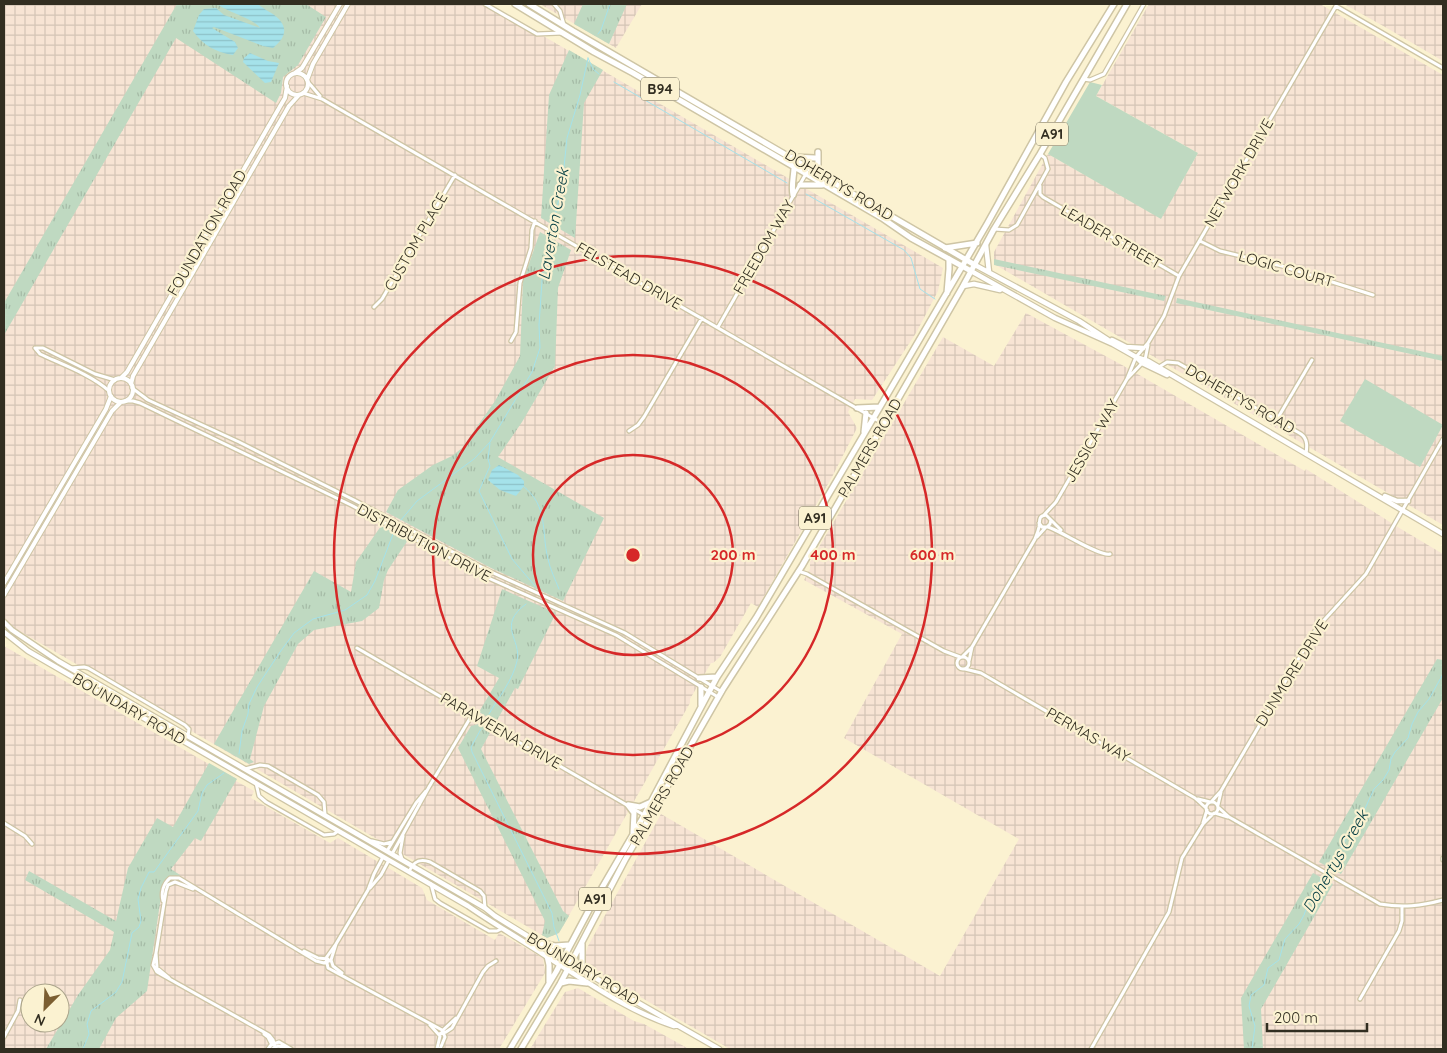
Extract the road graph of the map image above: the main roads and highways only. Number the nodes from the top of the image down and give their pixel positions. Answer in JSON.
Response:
{"nodes":[{"id":1,"x":515,"y":4,"type":"edge"},
{"id":2,"x":529,"y":4,"type":"edge"},
{"id":3,"x":1114,"y":4,"type":"edge"},
{"id":4,"x":1127,"y":4,"type":"edge"},
{"id":5,"x":818,"y":152,"type":"dead end"},
{"id":6,"x":792,"y":157,"type":"junction"},
{"id":7,"x":815,"y":158,"type":"dead end"},
{"id":8,"x":794,"y":167,"type":"junction"},
{"id":9,"x":818,"y":172,"type":"junction"},
{"id":10,"x":800,"y":185,"type":"road end"},
{"id":11,"x":825,"y":185,"type":"junction"},
{"id":12,"x":793,"y":195,"type":"road end"},
{"id":13,"x":976,"y":243,"type":"junction"},
{"id":14,"x":986,"y":243,"type":"junction"},
{"id":15,"x":944,"y":248,"type":"junction"},
{"id":16,"x":949,"y":260,"type":"junction"},
{"id":17,"x":966,"y":260,"type":"junction"},
{"id":18,"x":975,"y":264,"type":"junction"},
{"id":19,"x":962,"y":267,"type":"junction"},
{"id":20,"x":971,"y":272,"type":"junction"},
{"id":21,"x":989,"y":272,"type":"junction"},
{"id":22,"x":963,"y":286,"type":"junction"},
{"id":23,"x":1006,"y":291,"type":"junction"},
{"id":24,"x":947,"y":294,"type":"junction"},
{"id":25,"x":1104,"y":336,"type":"junction"},
{"id":26,"x":1113,"y":344,"type":"junction"},
{"id":27,"x":1143,"y":348,"type":"road end"},
{"id":28,"x":1144,"y":361,"type":"junction"},
{"id":29,"x":1180,"y":381,"type":"junction"},
{"id":30,"x":880,"y":407,"type":"junction"},
{"id":31,"x":857,"y":408,"type":"road end"},
{"id":32,"x":866,"y":413,"type":"road end"},
{"id":33,"x":864,"y":435,"type":"junction"},
{"id":34,"x":1343,"y":476,"type":"junction"},
{"id":35,"x":1408,"y":501,"type":"road end"},
{"id":36,"x":1443,"y":534,"type":"edge"},
{"id":37,"x":4,"y":622,"type":"edge"},
{"id":38,"x":4,"y":632,"type":"edge"},
{"id":39,"x":718,"y":677,"type":"junction"},
{"id":40,"x":699,"y":678,"type":"road end"},
{"id":41,"x":701,"y":687,"type":"road end"},
{"id":42,"x":702,"y":705,"type":"junction"},
{"id":43,"x":188,"y":736,"type":"junction"},
{"id":44,"x":185,"y":742,"type":"junction"},
{"id":45,"x":651,"y":802,"type":"junction"},
{"id":46,"x":335,"y":821,"type":"junction"},
{"id":47,"x":338,"y":831,"type":"junction"},
{"id":48,"x":633,"y":834,"type":"junction"},
{"id":49,"x":387,"y":851,"type":"junction"},
{"id":50,"x":392,"y":854,"type":"junction"},
{"id":51,"x":383,"y":857,"type":"junction"},
{"id":52,"x":389,"y":860,"type":"junction"},
{"id":53,"x":495,"y":916,"type":"junction"},
{"id":54,"x":501,"y":929,"type":"junction"},
{"id":55,"x":582,"y":941,"type":"junction"},
{"id":56,"x":538,"y":942,"type":"junction"},
{"id":57,"x":569,"y":945,"type":"junction"},
{"id":58,"x":546,"y":956,"type":"junction"},
{"id":59,"x":563,"y":958,"type":"junction"},
{"id":60,"x":571,"y":962,"type":"junction"},
{"id":61,"x":559,"y":965,"type":"junction"},
{"id":62,"x":582,"y":969,"type":"junction"},
{"id":63,"x":567,"y":970,"type":"junction"},
{"id":64,"x":549,"y":983,"type":"junction"},
{"id":65,"x":587,"y":983,"type":"junction"},
{"id":66,"x":560,"y":984,"type":"junction"},
{"id":67,"x":647,"y":1007,"type":"junction"},
{"id":68,"x":651,"y":1016,"type":"junction"},
{"id":69,"x":683,"y":1028,"type":"junction"},
{"id":70,"x":713,"y":1048,"type":"edge"},
{"id":71,"x":510,"y":1049,"type":"edge"},
{"id":72,"x":521,"y":1049,"type":"edge"},
{"id":73,"x":719,"y":1049,"type":"edge"}],
"edges":[{"from":1,"to":8,"type":"main road","name":"DOHERTYS ROAD","number":"B94"},
{"from":2,"to":6,"type":"main road","name":"DOHERTYS ROAD","number":"B94"},
{"from":3,"to":13,"type":"main road","name":"PALMERS ROAD","number":"A91"},
{"from":4,"to":14,"type":"main road","name":"PALMERS ROAD","number":"A91"},
{"from":5,"to":9,"type":"main road"},
{"from":6,"to":7,"type":"main road"},
{"from":6,"to":9,"type":"main road","name":"DOHERTYS ROAD","number":"B94"},
{"from":8,"to":11,"type":"main road","name":"DOHERTYS ROAD","number":"B94"},
{"from":8,"to":12,"type":"main road"},
{"from":9,"to":15,"type":"main road","name":"DOHERTYS ROAD","number":"B94"},
{"from":10,"to":11,"type":"main road"},
{"from":11,"to":16,"type":"main road","name":"DOHERTYS ROAD","number":"B94"},
{"from":13,"to":15,"type":"main road"},
{"from":13,"to":17,"type":"main road","name":"PALMERS ROAD","number":"A91"},
{"from":14,"to":18,"type":"main road","name":"PALMERS ROAD","number":"A91"},
{"from":14,"to":21,"type":"main road"},
{"from":15,"to":17,"type":"main road","name":"DOHERTYS ROAD","number":"B94"},
{"from":16,"to":19,"type":"main road","name":"DOHERTYS ROAD","number":"B94"},
{"from":16,"to":24,"type":"main road"},
{"from":17,"to":18,"type":"main road","name":"DOHERTYS ROAD","number":"B94"},
{"from":17,"to":19,"type":"main road","name":"PALMERS ROAD","number":"A91"},
{"from":18,"to":20,"type":"main road","name":"PALMERS ROAD","number":"A91"},
{"from":18,"to":21,"type":"main road","name":"DOHERTYS ROAD","number":"B94"},
{"from":19,"to":20,"type":"main road","name":"DOHERTYS ROAD","number":"B94"},
{"from":19,"to":24,"type":"main road","name":"PALMERS ROAD","number":"A91"},
{"from":20,"to":22,"type":"main road","name":"PALMERS ROAD","number":"A91"},
{"from":20,"to":23,"type":"main road","name":"DOHERTYS ROAD","number":"B94"},
{"from":21,"to":25,"type":"main road","name":"DOHERTYS ROAD","number":"B94"},
{"from":22,"to":23,"type":"main road"},
{"from":22,"to":55,"type":"main road","name":"PALMERS ROAD","number":"A91"},
{"from":23,"to":26,"type":"main road","name":"DOHERTYS ROAD","number":"B94"},
{"from":24,"to":30,"type":"main road","name":"PALMERS ROAD","number":"A91"},
{"from":25,"to":26,"type":"main road","name":"DOHERTYS ROAD","number":"B94"},
{"from":25,"to":27,"type":"main road"},
{"from":26,"to":28,"type":"main road","name":"DOHERTYS ROAD","number":"B94"},
{"from":28,"to":29,"type":"main road","name":"DOHERTYS ROAD","number":"B94"},
{"from":28,"to":29,"type":"main road","name":"DOHERTYS ROAD","number":"B94"},
{"from":29,"to":34,"type":"main road","name":"DOHERTYS ROAD","number":"B94"},
{"from":30,"to":31,"type":"main road"},
{"from":30,"to":33,"type":"main road","name":"PALMERS ROAD","number":"A91"},
{"from":32,"to":33,"type":"main road"},
{"from":33,"to":39,"type":"main road","name":"PALMERS ROAD","number":"A91"},
{"from":34,"to":35,"type":"main road"},
{"from":34,"to":36,"type":"main road","name":"DOHERTYS ROAD","number":"B94"},
{"from":37,"to":43,"type":"main road","name":"BOUNDARY ROAD"},
{"from":38,"to":44,"type":"main road","name":"BOUNDARY ROAD"},
{"from":39,"to":40,"type":"main road"},
{"from":39,"to":42,"type":"main road","name":"PALMERS ROAD","number":"A91"},
{"from":41,"to":42,"type":"main road"},
{"from":42,"to":45,"type":"main road","name":"PALMERS ROAD","number":"A91"},
{"from":43,"to":44,"type":"main road"},
{"from":43,"to":46,"type":"main road","name":"BOUNDARY ROAD"},
{"from":44,"to":47,"type":"main road","name":"BOUNDARY ROAD"},
{"from":45,"to":48,"type":"main road","name":"PALMERS ROAD","number":"A91"},
{"from":45,"to":48,"type":"main road"},
{"from":46,"to":47,"type":"main road"},
{"from":46,"to":49,"type":"main road","name":"BOUNDARY ROAD"},
{"from":47,"to":51,"type":"main road","name":"BOUNDARY ROAD"},
{"from":48,"to":57,"type":"main road","name":"PALMERS ROAD","number":"A91"},
{"from":49,"to":50,"type":"main road","name":"BOUNDARY ROAD"},
{"from":49,"to":51,"type":"main road"},
{"from":50,"to":52,"type":"main road"},
{"from":50,"to":53,"type":"main road","name":"BOUNDARY ROAD"},
{"from":51,"to":52,"type":"main road","name":"BOUNDARY ROAD"},
{"from":52,"to":54,"type":"main road","name":"BOUNDARY ROAD"},
{"from":53,"to":54,"type":"main road"},
{"from":53,"to":56,"type":"main road","name":"BOUNDARY ROAD"},
{"from":54,"to":58,"type":"main road","name":"BOUNDARY ROAD"},
{"from":55,"to":60,"type":"main road","name":"PALMERS ROAD","number":"A91"},
{"from":55,"to":62,"type":"main road"},
{"from":56,"to":57,"type":"main road"},
{"from":56,"to":59,"type":"main road","name":"BOUNDARY ROAD"},
{"from":57,"to":59,"type":"main road","name":"PALMERS ROAD","number":"A91"},
{"from":58,"to":61,"type":"main road","name":"BOUNDARY ROAD"},
{"from":58,"to":64,"type":"main road"},
{"from":59,"to":60,"type":"main road","name":"BOUNDARY ROAD"},
{"from":59,"to":61,"type":"main road","name":"PALMERS ROAD","number":"A91"},
{"from":60,"to":62,"type":"main road","name":"BOUNDARY ROAD"},
{"from":60,"to":63,"type":"main road","name":"PALMERS ROAD","number":"A91"},
{"from":61,"to":63,"type":"main road","name":"BOUNDARY ROAD"},
{"from":61,"to":64,"type":"main road","number":"A91"},
{"from":62,"to":67,"type":"main road","name":"BOUNDARY ROAD"},
{"from":63,"to":65,"type":"main road","name":"BOUNDARY ROAD"},
{"from":63,"to":66,"type":"main road","number":"A91"},
{"from":64,"to":71,"type":"main road","number":"A91"},
{"from":65,"to":66,"type":"main road"},
{"from":65,"to":68,"type":"main road","name":"BOUNDARY ROAD"},
{"from":66,"to":72,"type":"main road","number":"A91"},
{"from":67,"to":68,"type":"main road"},
{"from":67,"to":69,"type":"main road","name":"BOUNDARY ROAD"},
{"from":68,"to":69,"type":"main road","name":"BOUNDARY ROAD"},
{"from":69,"to":70,"type":"main road","name":"BOUNDARY ROAD"},
{"from":70,"to":73,"type":"main road","name":"BOUNDARY ROAD"}]}
